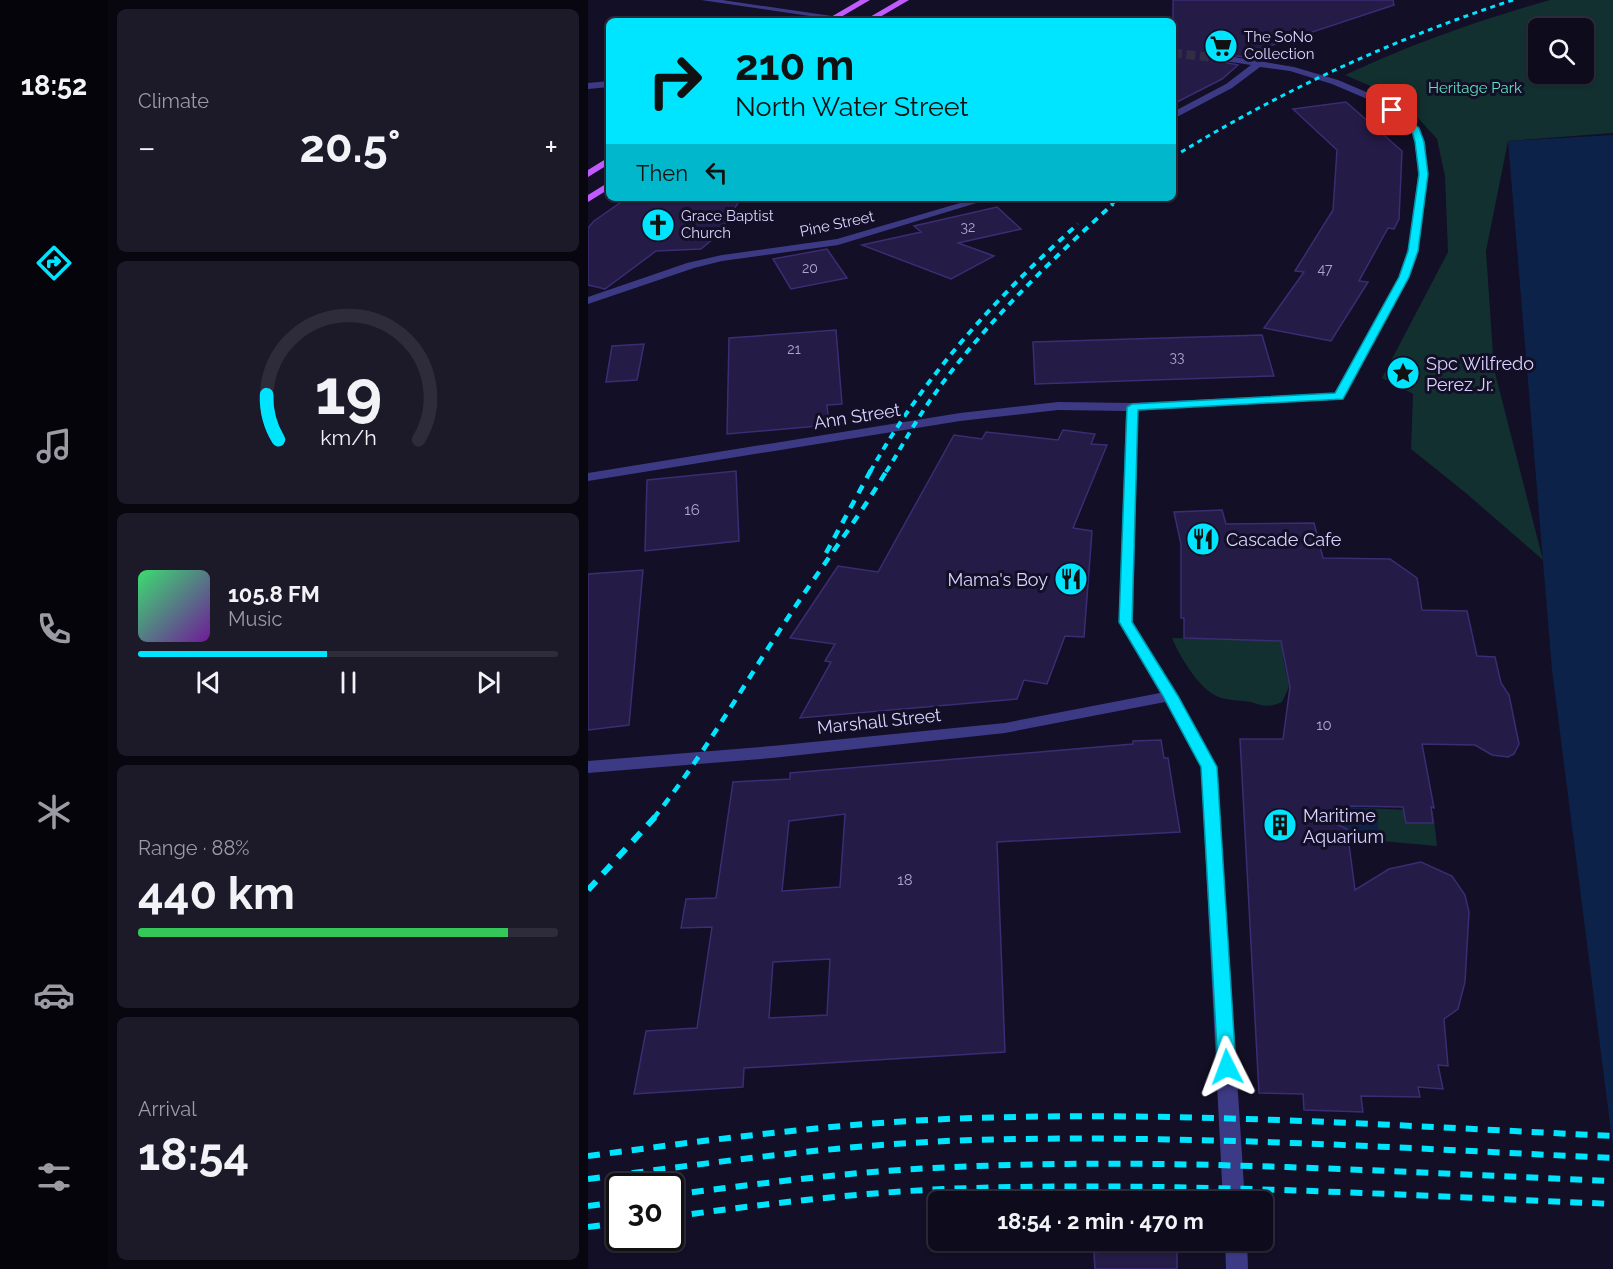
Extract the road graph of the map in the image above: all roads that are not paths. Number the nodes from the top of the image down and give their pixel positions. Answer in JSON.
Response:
{"nodes":[{"id":1,"x":705,"y":0,"type":"edge"},
{"id":2,"x":866,"y":0,"type":"edge"},
{"id":3,"x":905,"y":0,"type":"edge"},
{"id":4,"x":818,"y":18,"type":"edge"},
{"id":5,"x":834,"y":18,"type":"edge"},
{"id":6,"x":872,"y":18,"type":"edge"},
{"id":7,"x":1228,"y":59,"type":"tunnel mouth"},
{"id":8,"x":1260,"y":63,"type":"junction"},
{"id":9,"x":606,"y":84,"type":"edge"},
{"id":10,"x":588,"y":86,"type":"edge"},
{"id":11,"x":1176,"y":114,"type":"edge"},
{"id":12,"x":606,"y":162,"type":"edge"},
{"id":13,"x":588,"y":174,"type":"edge"},
{"id":14,"x":606,"y":187,"type":"edge"},
{"id":15,"x":588,"y":199,"type":"edge"},
{"id":16,"x":978,"y":201,"type":"edge"},
{"id":17,"x":588,"y":301,"type":"edge"},
{"id":18,"x":1132,"y":407,"type":"junction"},
{"id":19,"x":588,"y":477,"type":"edge"},
{"id":20,"x":1170,"y":696,"type":"junction"},
{"id":21,"x":588,"y":767,"type":"edge"},
{"id":22,"x":1233,"y":1191,"type":"edge"},
{"id":23,"x":1236,"y":1251,"type":"edge"},
{"id":24,"x":1237,"y":1269,"type":"edge"}],
"edges":[{"from":1,"to":4,"type":"street"},
{"from":2,"to":5,"type":"main road"},
{"from":3,"to":6,"type":"main road"},
{"from":7,"to":8,"type":"street"},
{"from":8,"to":11,"type":"street"},
{"from":8,"to":18,"type":"street","name":"Ann Street"},
{"from":9,"to":10,"type":"street"},
{"from":12,"to":13,"type":"main road"},
{"from":14,"to":15,"type":"main road"},
{"from":16,"to":17,"type":"street","name":"Pine Street"},
{"from":18,"to":19,"type":"street","name":"Ann Street"},
{"from":18,"to":20,"type":"street"},
{"from":20,"to":21,"type":"street","name":"Marshall Street"},
{"from":20,"to":22,"type":"street"},
{"from":23,"to":24,"type":"street"}]}
